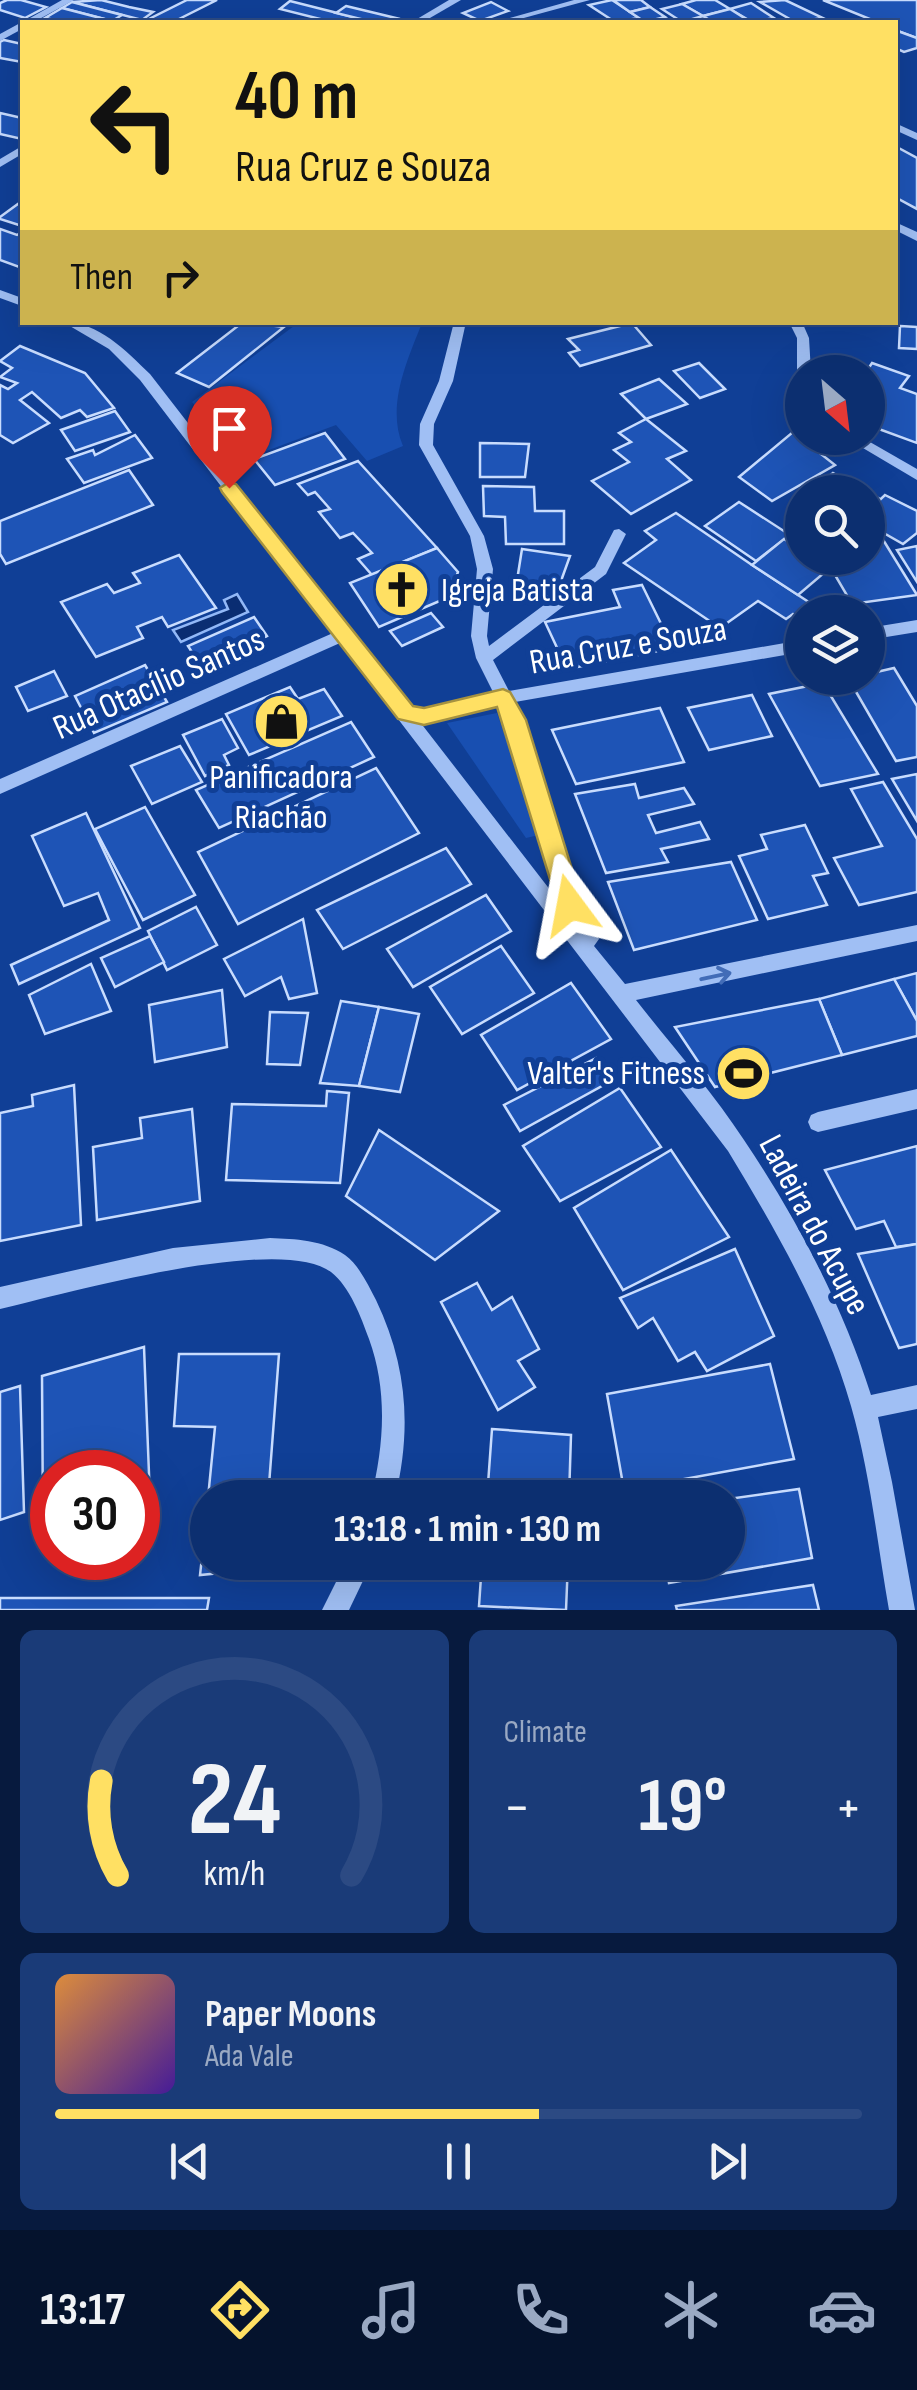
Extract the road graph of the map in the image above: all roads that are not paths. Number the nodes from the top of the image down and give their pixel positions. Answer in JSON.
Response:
{"nodes":[{"id":1,"x":70,"y":0,"type":"edge"},
{"id":2,"x":456,"y":0,"type":"edge"},
{"id":3,"x":586,"y":0,"type":"edge"},
{"id":4,"x":32,"y":20,"type":"edge"},
{"id":5,"x":421,"y":20,"type":"edge"},
{"id":6,"x":508,"y":20,"type":"edge"},
{"id":7,"x":75,"y":325,"type":"edge"},
{"id":8,"x":459,"y":325,"type":"edge"},
{"id":9,"x":796,"y":325,"type":"edge"},
{"id":10,"x":804,"y":355,"type":"edge"},
{"id":11,"x":882,"y":455,"type":"edge"},
{"id":12,"x":917,"y":475,"type":"edge"},
{"id":13,"x":619,"y":534,"type":"dead end"},
{"id":14,"x":917,"y":626,"type":"edge"},
{"id":15,"x":885,"y":631,"type":"edge"},
{"id":16,"x":343,"y":635,"type":"junction"},
{"id":17,"x":785,"y":649,"type":"edge"},
{"id":18,"x":484,"y":658,"type":"junction"},
{"id":19,"x":503,"y":698,"type":"junction"},
{"id":20,"x":406,"y":713,"type":"junction"},
{"id":21,"x":0,"y":788,"type":"edge"},
{"id":22,"x":917,"y":933,"type":"edge"},
{"id":23,"x":620,"y":994,"type":"junction"},
{"id":24,"x":917,"y":1099,"type":"edge"},
{"id":25,"x":818,"y":1122,"type":"dead end"},
{"id":26,"x":0,"y":1298,"type":"edge"},
{"id":27,"x":917,"y":1397,"type":"edge"},
{"id":28,"x":863,"y":1408,"type":"junction"},
{"id":29,"x":388,"y":1480,"type":"edge"},
{"id":30,"x":351,"y":1580,"type":"edge"},
{"id":31,"x":335,"y":1610,"type":"edge"},
{"id":32,"x":902,"y":1610,"type":"edge"}],
"edges":[{"from":1,"to":4,"type":"street"},
{"from":2,"to":5,"type":"street"},
{"from":3,"to":6,"type":"street"},
{"from":7,"to":16,"type":"street","name":"Ladeira do Acupe"},
{"from":8,"to":18,"type":"street"},
{"from":9,"to":10,"type":"street"},
{"from":11,"to":12,"type":"street"},
{"from":13,"to":18,"type":"street"},
{"from":14,"to":15,"type":"street"},
{"from":16,"to":20,"type":"street","name":"Ladeira do Acupe"},
{"from":16,"to":21,"type":"street","name":"Rua Otacílio Santos"},
{"from":17,"to":19,"type":"street","name":"Rua Cruz e Souza"},
{"from":18,"to":19,"type":"street"},
{"from":19,"to":20,"type":"street","name":"Rua Cruz e Souza"},
{"from":19,"to":23,"type":"street"},
{"from":20,"to":23,"type":"street","name":"Ladeira do Acupe"},
{"from":23,"to":22,"type":"street","one_way":true},
{"from":23,"to":28,"type":"street","name":"Ladeira do Acupe"},
{"from":24,"to":25,"type":"street"},
{"from":26,"to":29,"type":"street"},
{"from":27,"to":28,"type":"street"},
{"from":28,"to":32,"type":"street","name":"Ladeira do Acupe"},
{"from":30,"to":31,"type":"street"}]}
